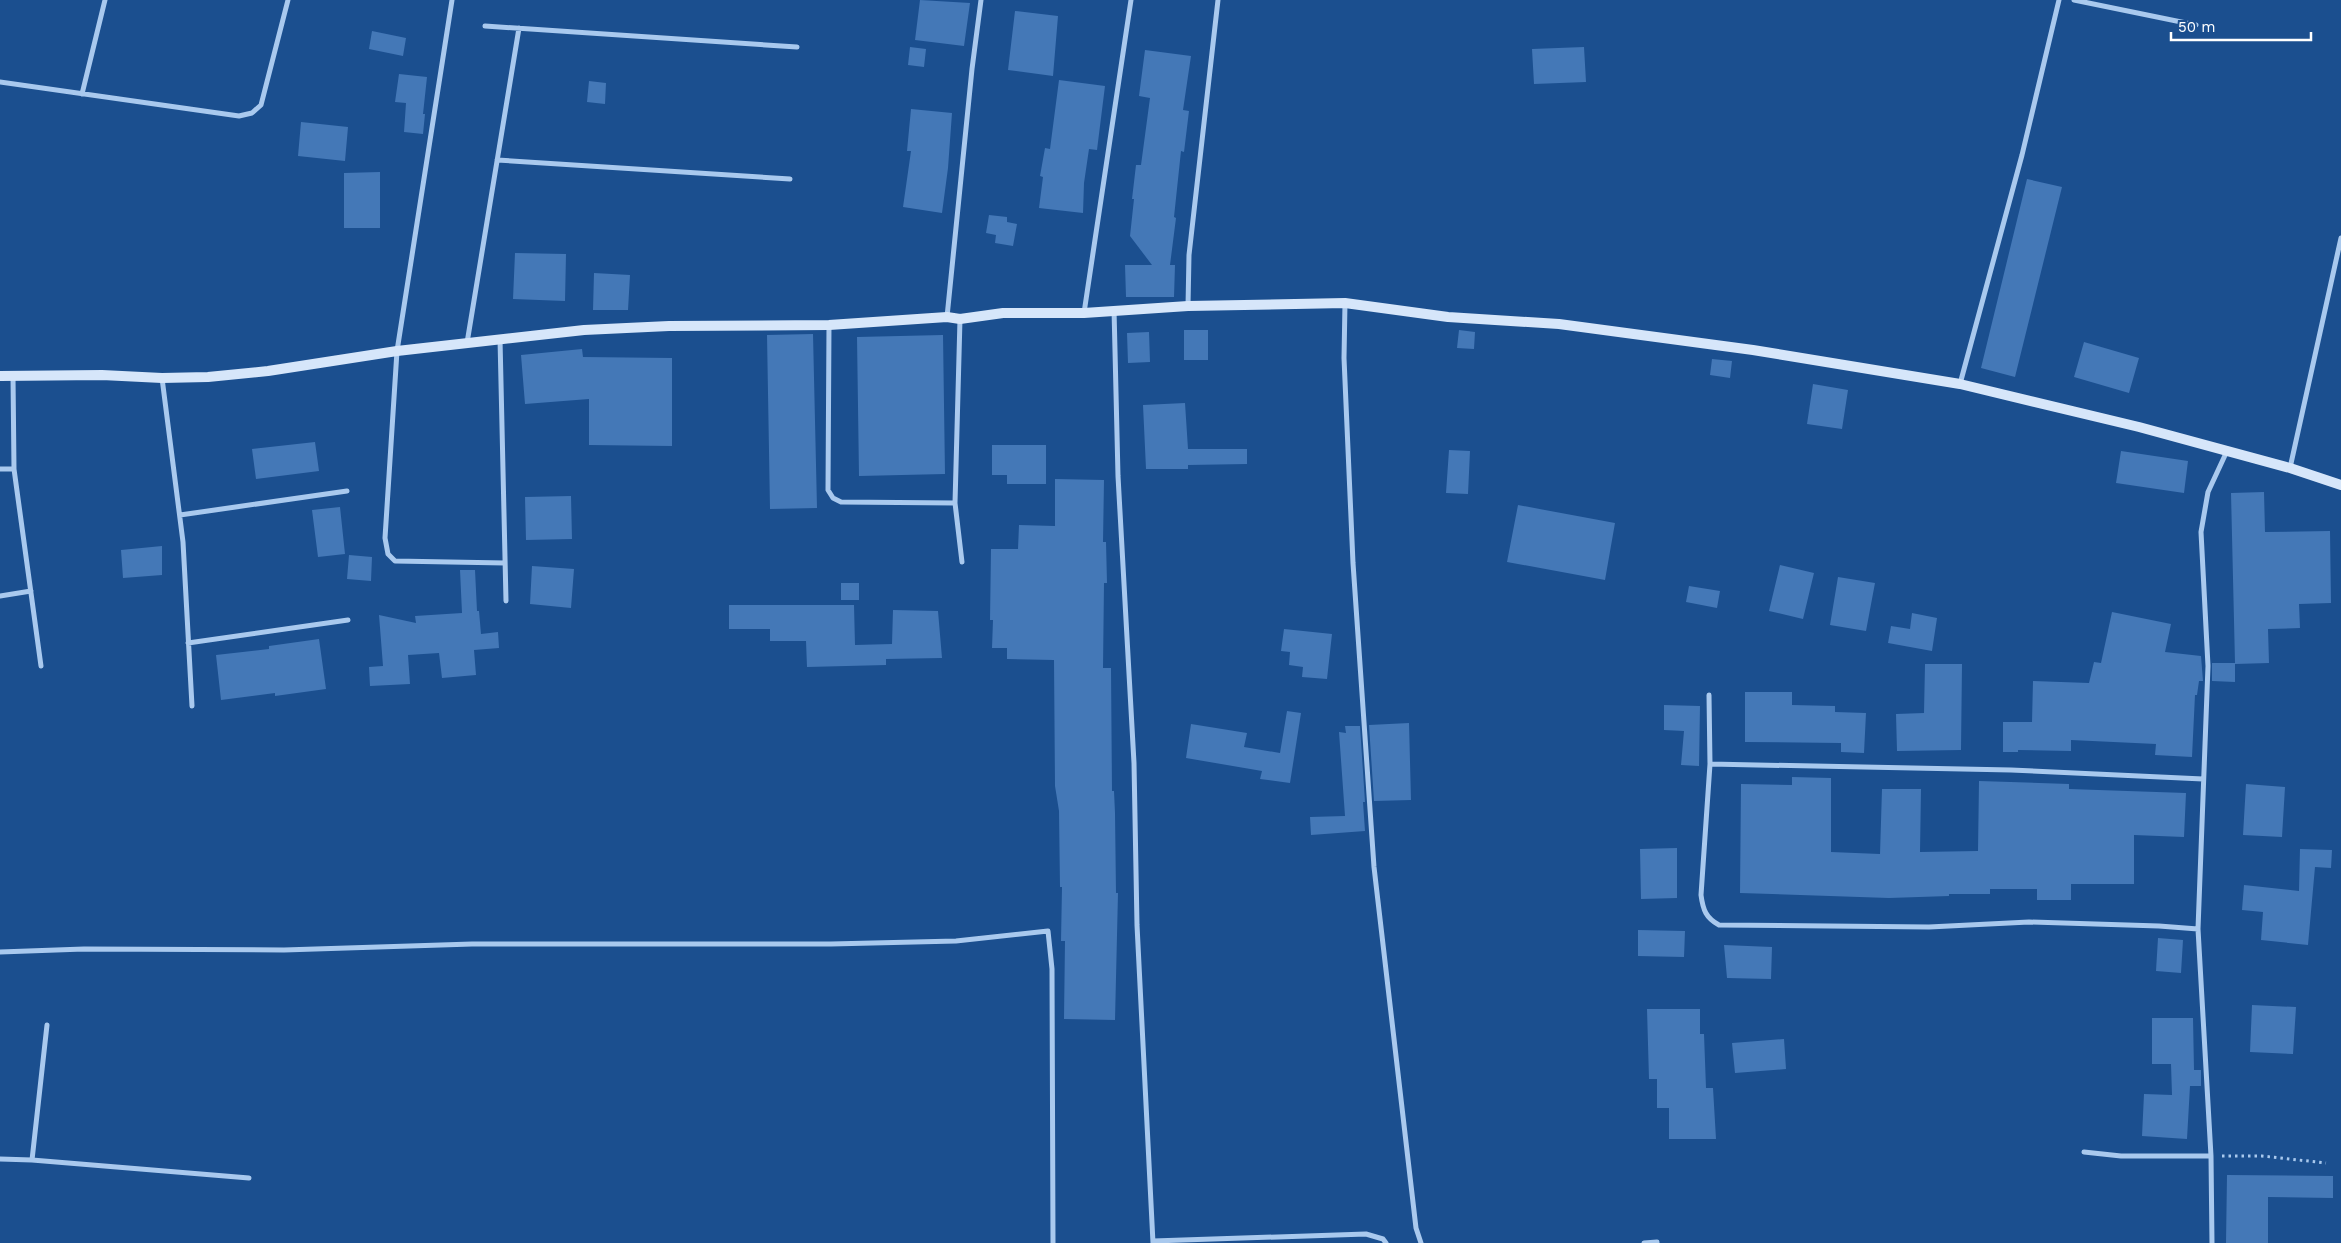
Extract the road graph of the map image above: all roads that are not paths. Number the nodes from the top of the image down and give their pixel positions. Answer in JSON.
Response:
{"nodes":[{"id":1,"x":105,"y":0,"type":"edge"},
{"id":2,"x":288,"y":0,"type":"edge"},
{"id":3,"x":452,"y":0,"type":"edge"},
{"id":4,"x":981,"y":0,"type":"edge"},
{"id":5,"x":1131,"y":0,"type":"edge"},
{"id":6,"x":1218,"y":0,"type":"edge"},
{"id":7,"x":2059,"y":0,"type":"edge"},
{"id":8,"x":2074,"y":0,"type":"edge"},
{"id":9,"x":2196,"y":25,"type":"dead end"},
{"id":10,"x":485,"y":26,"type":"dead end"},
{"id":11,"x":519,"y":28,"type":"junction"},
{"id":12,"x":796,"y":46,"type":"dead end"},
{"id":13,"x":0,"y":82,"type":"edge"},
{"id":14,"x":82,"y":94,"type":"junction"},
{"id":15,"x":497,"y":160,"type":"junction"},
{"id":16,"x":790,"y":179,"type":"dead end"},
{"id":17,"x":2341,"y":238,"type":"edge"},
{"id":18,"x":1345,"y":303,"type":"junction"},
{"id":19,"x":1188,"y":306,"type":"junction"},
{"id":20,"x":1114,"y":309,"type":"junction"},
{"id":21,"x":1084,"y":312,"type":"junction"},
{"id":22,"x":947,"y":317,"type":"junction"},
{"id":23,"x":960,"y":319,"type":"junction"},
{"id":24,"x":829,"y":324,"type":"junction"},
{"id":25,"x":500,"y":339,"type":"junction"},
{"id":26,"x":467,"y":343,"type":"junction"},
{"id":27,"x":396,"y":351,"type":"junction"},
{"id":28,"x":0,"y":376,"type":"edge"},
{"id":29,"x":13,"y":376,"type":"junction"},
{"id":30,"x":162,"y":378,"type":"junction"},
{"id":31,"x":1960,"y":384,"type":"junction"},
{"id":32,"x":2227,"y":452,"type":"junction"},
{"id":33,"x":2290,"y":468,"type":"junction"},
{"id":34,"x":0,"y":469,"type":"edge"},
{"id":35,"x":14,"y":469,"type":"junction"},
{"id":36,"x":2341,"y":484,"type":"edge"},
{"id":37,"x":348,"y":491,"type":"dead end"},
{"id":38,"x":955,"y":503,"type":"junction"},
{"id":39,"x":180,"y":515,"type":"junction"},
{"id":40,"x":962,"y":562,"type":"dead end"},
{"id":41,"x":505,"y":563,"type":"junction"},
{"id":42,"x":31,"y":591,"type":"junction"},
{"id":43,"x":0,"y":596,"type":"edge"},
{"id":44,"x":506,"y":601,"type":"dead end"},
{"id":45,"x":348,"y":620,"type":"dead end"},
{"id":46,"x":188,"y":643,"type":"junction"},
{"id":47,"x":41,"y":666,"type":"dead end"},
{"id":48,"x":1709,"y":695,"type":"dead end"},
{"id":49,"x":192,"y":706,"type":"dead end"},
{"id":50,"x":1710,"y":764,"type":"junction"},
{"id":51,"x":2203,"y":779,"type":"junction"},
{"id":52,"x":2198,"y":930,"type":"junction"},
{"id":53,"x":0,"y":952,"type":"edge"},
{"id":54,"x":47,"y":1025,"type":"dead end"},
{"id":55,"x":2084,"y":1152,"type":"dead end"},
{"id":56,"x":2211,"y":1156,"type":"junction"},
{"id":57,"x":0,"y":1159,"type":"edge"},
{"id":58,"x":32,"y":1160,"type":"junction"},
{"id":59,"x":248,"y":1178,"type":"dead end"},
{"id":60,"x":1153,"y":1242,"type":"edge"},
{"id":61,"x":1658,"y":1242,"type":"edge"},
{"id":62,"x":1053,"y":1243,"type":"edge"},
{"id":63,"x":1386,"y":1243,"type":"edge"},
{"id":64,"x":1421,"y":1243,"type":"edge"},
{"id":65,"x":1644,"y":1243,"type":"edge"},
{"id":66,"x":2212,"y":1243,"type":"edge"}],
"edges":[{"from":1,"to":14,"type":"street"},
{"from":2,"to":14,"type":"street"},
{"from":3,"to":27,"type":"street"},
{"from":4,"to":22,"type":"street"},
{"from":5,"to":21,"type":"street"},
{"from":6,"to":19,"type":"street"},
{"from":7,"to":31,"type":"street"},
{"from":8,"to":9,"type":"street"},
{"from":10,"to":11,"type":"street"},
{"from":11,"to":12,"type":"street"},
{"from":11,"to":15,"type":"street"},
{"from":13,"to":14,"type":"street"},
{"from":15,"to":16,"type":"street"},
{"from":15,"to":26,"type":"street"},
{"from":17,"to":33,"type":"street"},
{"from":18,"to":19,"type":"main road"},
{"from":18,"to":31,"type":"main road"},
{"from":18,"to":64,"type":"street"},
{"from":19,"to":20,"type":"main road"},
{"from":20,"to":21,"type":"main road"},
{"from":20,"to":60,"type":"street"},
{"from":21,"to":23,"type":"main road"},
{"from":22,"to":23,"type":"main road"},
{"from":22,"to":24,"type":"main road"},
{"from":23,"to":38,"type":"street"},
{"from":24,"to":25,"type":"main road"},
{"from":24,"to":38,"type":"street"},
{"from":25,"to":26,"type":"main road"},
{"from":25,"to":41,"type":"street"},
{"from":26,"to":27,"type":"main road"},
{"from":27,"to":30,"type":"main road"},
{"from":27,"to":41,"type":"street"},
{"from":28,"to":29,"type":"main road"},
{"from":29,"to":30,"type":"main road"},
{"from":29,"to":35,"type":"street"},
{"from":30,"to":39,"type":"street"},
{"from":31,"to":32,"type":"main road"},
{"from":32,"to":33,"type":"main road"},
{"from":32,"to":51,"type":"street"},
{"from":33,"to":36,"type":"main road"},
{"from":34,"to":35,"type":"street"},
{"from":35,"to":42,"type":"street"},
{"from":37,"to":39,"type":"street"},
{"from":38,"to":40,"type":"street"},
{"from":39,"to":46,"type":"street"},
{"from":41,"to":44,"type":"street"},
{"from":42,"to":43,"type":"street"},
{"from":42,"to":47,"type":"street"},
{"from":45,"to":46,"type":"street"},
{"from":46,"to":49,"type":"street"},
{"from":48,"to":50,"type":"street"},
{"from":50,"to":51,"type":"street"},
{"from":50,"to":52,"type":"street"},
{"from":51,"to":52,"type":"street"},
{"from":52,"to":56,"type":"street"},
{"from":53,"to":62,"type":"street"},
{"from":54,"to":58,"type":"street"},
{"from":55,"to":56,"type":"street"},
{"from":56,"to":66,"type":"street"},
{"from":57,"to":58,"type":"street"},
{"from":58,"to":59,"type":"street"},
{"from":60,"to":63,"type":"street"},
{"from":61,"to":65,"type":"street"}]}
